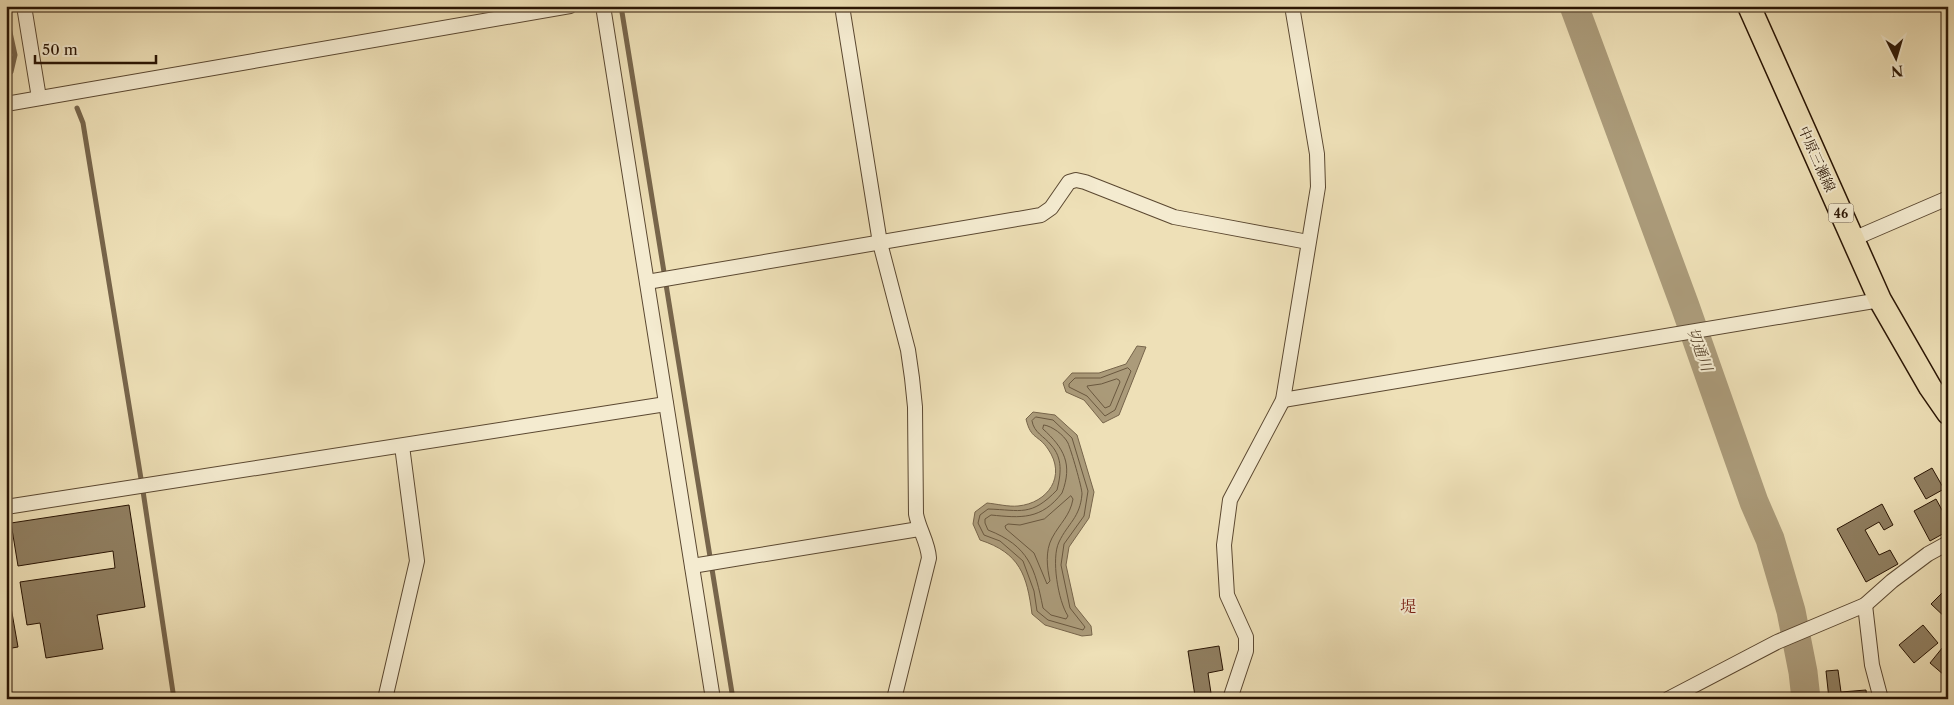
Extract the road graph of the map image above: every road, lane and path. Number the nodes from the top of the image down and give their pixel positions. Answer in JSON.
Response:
{"nodes":[{"id":1,"x":24,"y":6,"type":"edge"},
{"id":2,"x":570,"y":6,"type":"edge"},
{"id":3,"x":603,"y":6,"type":"edge"},
{"id":4,"x":842,"y":6,"type":"edge"},
{"id":5,"x":1292,"y":6,"type":"edge"},
{"id":6,"x":1749,"y":6,"type":"edge"},
{"id":7,"x":39,"y":98,"type":"junction"},
{"id":8,"x":6,"y":104,"type":"edge"},
{"id":9,"x":1948,"y":198,"type":"edge"},
{"id":10,"x":1853,"y":239,"type":"junction"},
{"id":11,"x":1308,"y":242,"type":"junction"},
{"id":12,"x":880,"y":243,"type":"junction"},
{"id":13,"x":647,"y":282,"type":"junction"},
{"id":14,"x":1880,"y":300,"type":"junction"},
{"id":15,"x":1283,"y":400,"type":"junction"},
{"id":16,"x":666,"y":404,"type":"junction"},
{"id":17,"x":1948,"y":413,"type":"edge"},
{"id":18,"x":402,"y":446,"type":"junction"},
{"id":19,"x":6,"y":507,"type":"edge"},
{"id":20,"x":919,"y":529,"type":"junction"},
{"id":21,"x":1948,"y":542,"type":"edge"},
{"id":22,"x":692,"y":566,"type":"junction"},
{"id":23,"x":1865,"y":605,"type":"junction"},
{"id":24,"x":385,"y":699,"type":"edge"},
{"id":25,"x":713,"y":699,"type":"edge"},
{"id":26,"x":894,"y":699,"type":"edge"},
{"id":27,"x":1230,"y":699,"type":"edge"},
{"id":28,"x":1668,"y":699,"type":"edge"},
{"id":29,"x":1881,"y":699,"type":"edge"}],
"edges":[{"from":1,"to":7,"type":"street"},
{"from":2,"to":7,"type":"street"},
{"from":3,"to":13,"type":"street"},
{"from":4,"to":12,"type":"street"},
{"from":5,"to":11,"type":"street"},
{"from":6,"to":10,"type":"main road","name":"中原三瀬線","number":"46"},
{"from":7,"to":8,"type":"street"},
{"from":9,"to":10,"type":"street"},
{"from":10,"to":14,"type":"main road","name":"中原三瀬線","number":"46"},
{"from":11,"to":12,"type":"street"},
{"from":11,"to":15,"type":"street"},
{"from":12,"to":13,"type":"street"},
{"from":12,"to":20,"type":"street"},
{"from":13,"to":16,"type":"street"},
{"from":14,"to":15,"type":"street"},
{"from":14,"to":17,"type":"main road","name":"中原三瀬線","number":"46"},
{"from":15,"to":27,"type":"street"},
{"from":16,"to":18,"type":"street"},
{"from":16,"to":22,"type":"street"},
{"from":18,"to":19,"type":"street"},
{"from":18,"to":24,"type":"street"},
{"from":20,"to":22,"type":"street"},
{"from":20,"to":26,"type":"street"},
{"from":21,"to":23,"type":"street"},
{"from":22,"to":25,"type":"street"},
{"from":23,"to":28,"type":"street"},
{"from":23,"to":29,"type":"street"}]}
